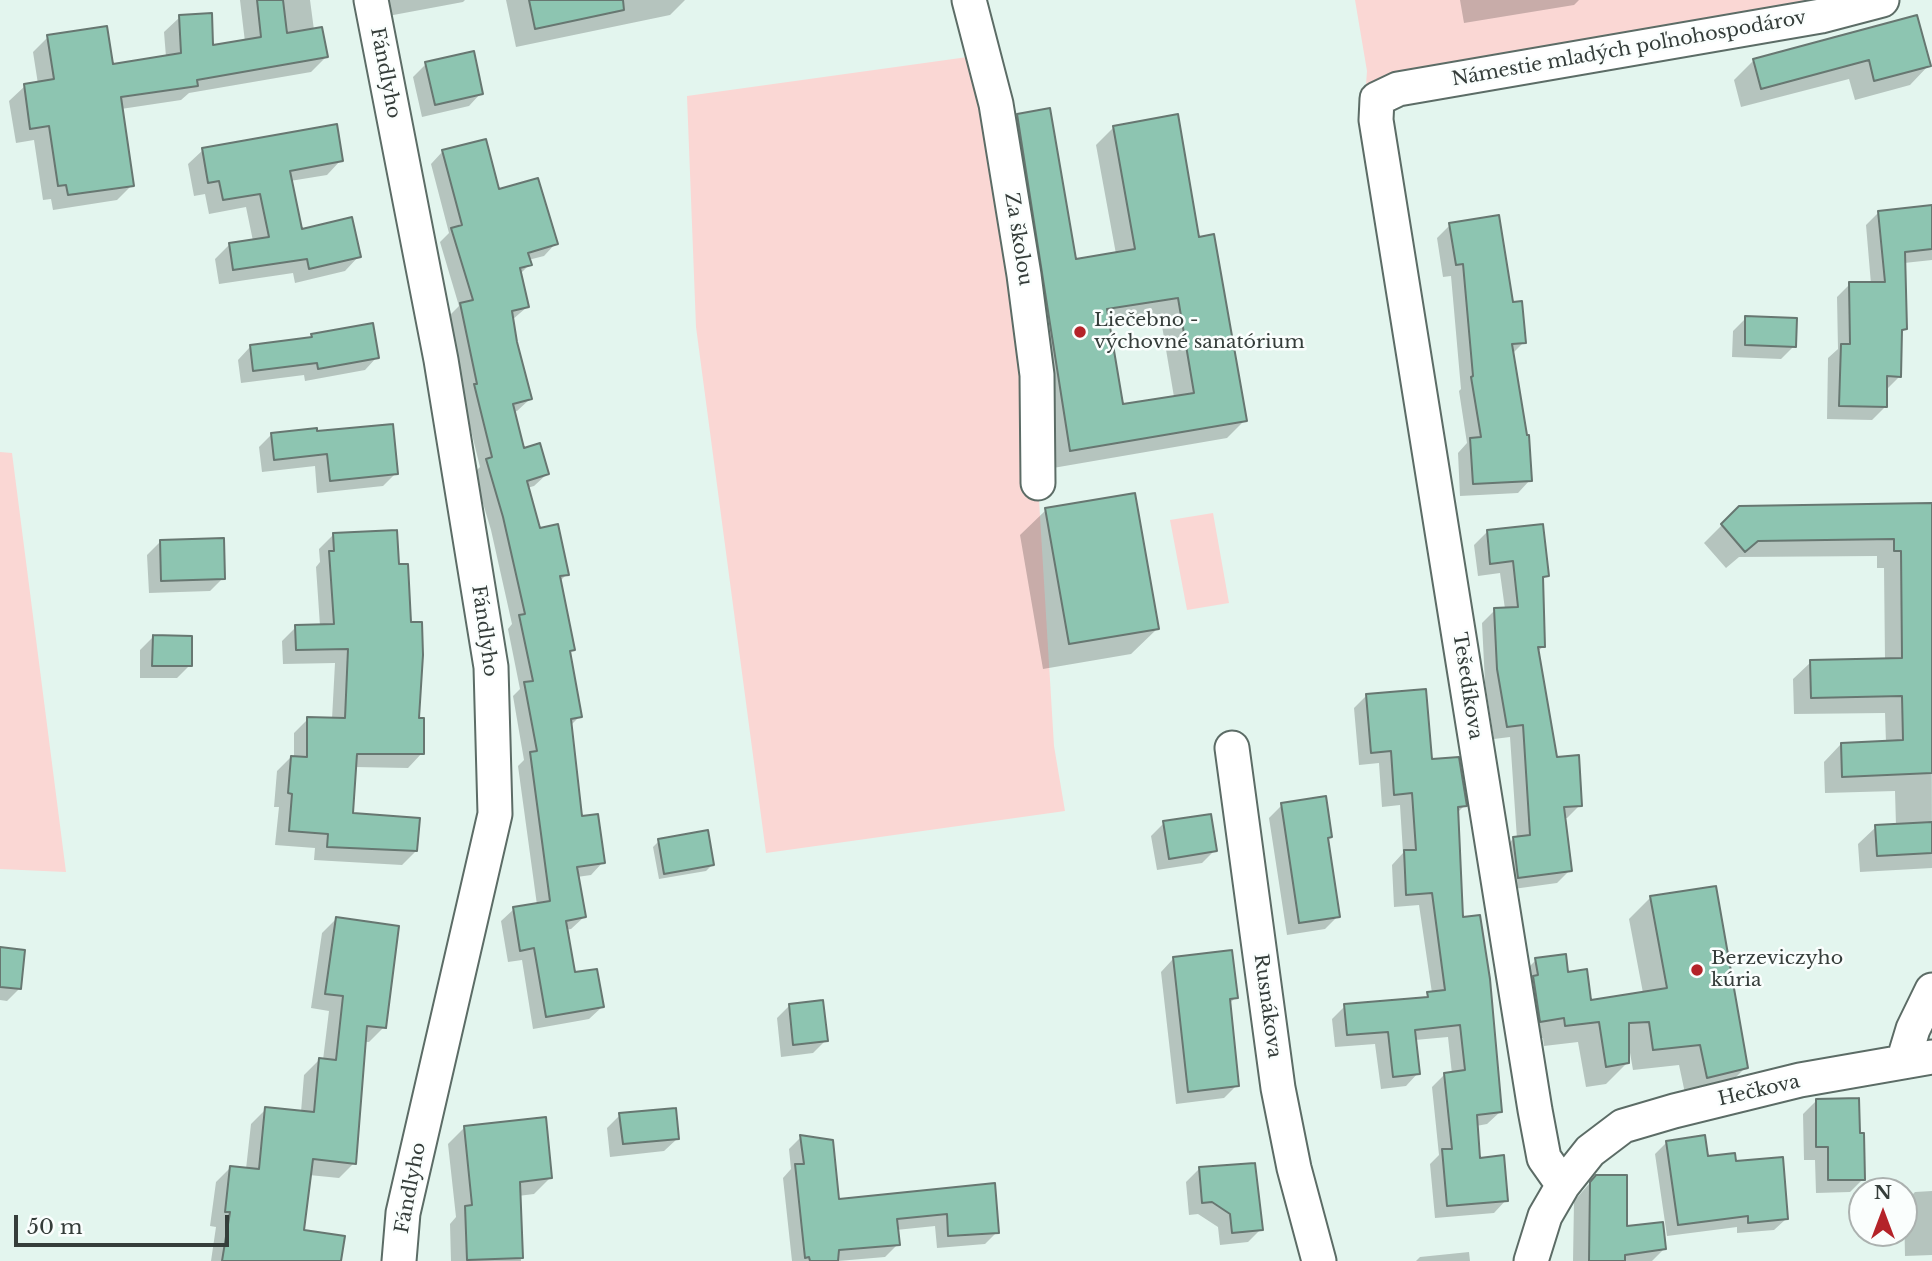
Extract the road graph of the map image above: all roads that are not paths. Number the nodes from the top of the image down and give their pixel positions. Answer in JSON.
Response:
{"nodes":[{"id":1,"x":371,"y":0,"type":"edge"},
{"id":2,"x":969,"y":0,"type":"edge"},
{"id":3,"x":1882,"y":0,"type":"edge"},
{"id":4,"x":1377,"y":99,"type":"joint"},
{"id":5,"x":1038,"y":483,"type":"dead end"},
{"id":6,"x":1232,"y":748,"type":"dead end"},
{"id":7,"x":1932,"y":990,"type":"edge"},
{"id":8,"x":1917,"y":1060,"type":"edge"},
{"id":9,"x":1563,"y":1185,"type":"junction"},
{"id":10,"x":399,"y":1261,"type":"edge"},
{"id":11,"x":1318,"y":1261,"type":"edge"},
{"id":12,"x":1531,"y":1261,"type":"edge"}],
"edges":[{"from":1,"to":10,"type":"street","name":"Fándlyho"},
{"from":2,"to":5,"type":"street","name":"Za školou"},
{"from":3,"to":4,"type":"street","name":"Námestie mladých poľnohospodárov"},
{"from":4,"to":9,"type":"street","name":"Tešedíkova"},
{"from":6,"to":11,"type":"street","name":"Rusnákova"},
{"from":7,"to":8,"type":"street","name":"Hečkova"},
{"from":8,"to":9,"type":"street","name":"Hečkova"},
{"from":9,"to":12,"type":"street"}]}
